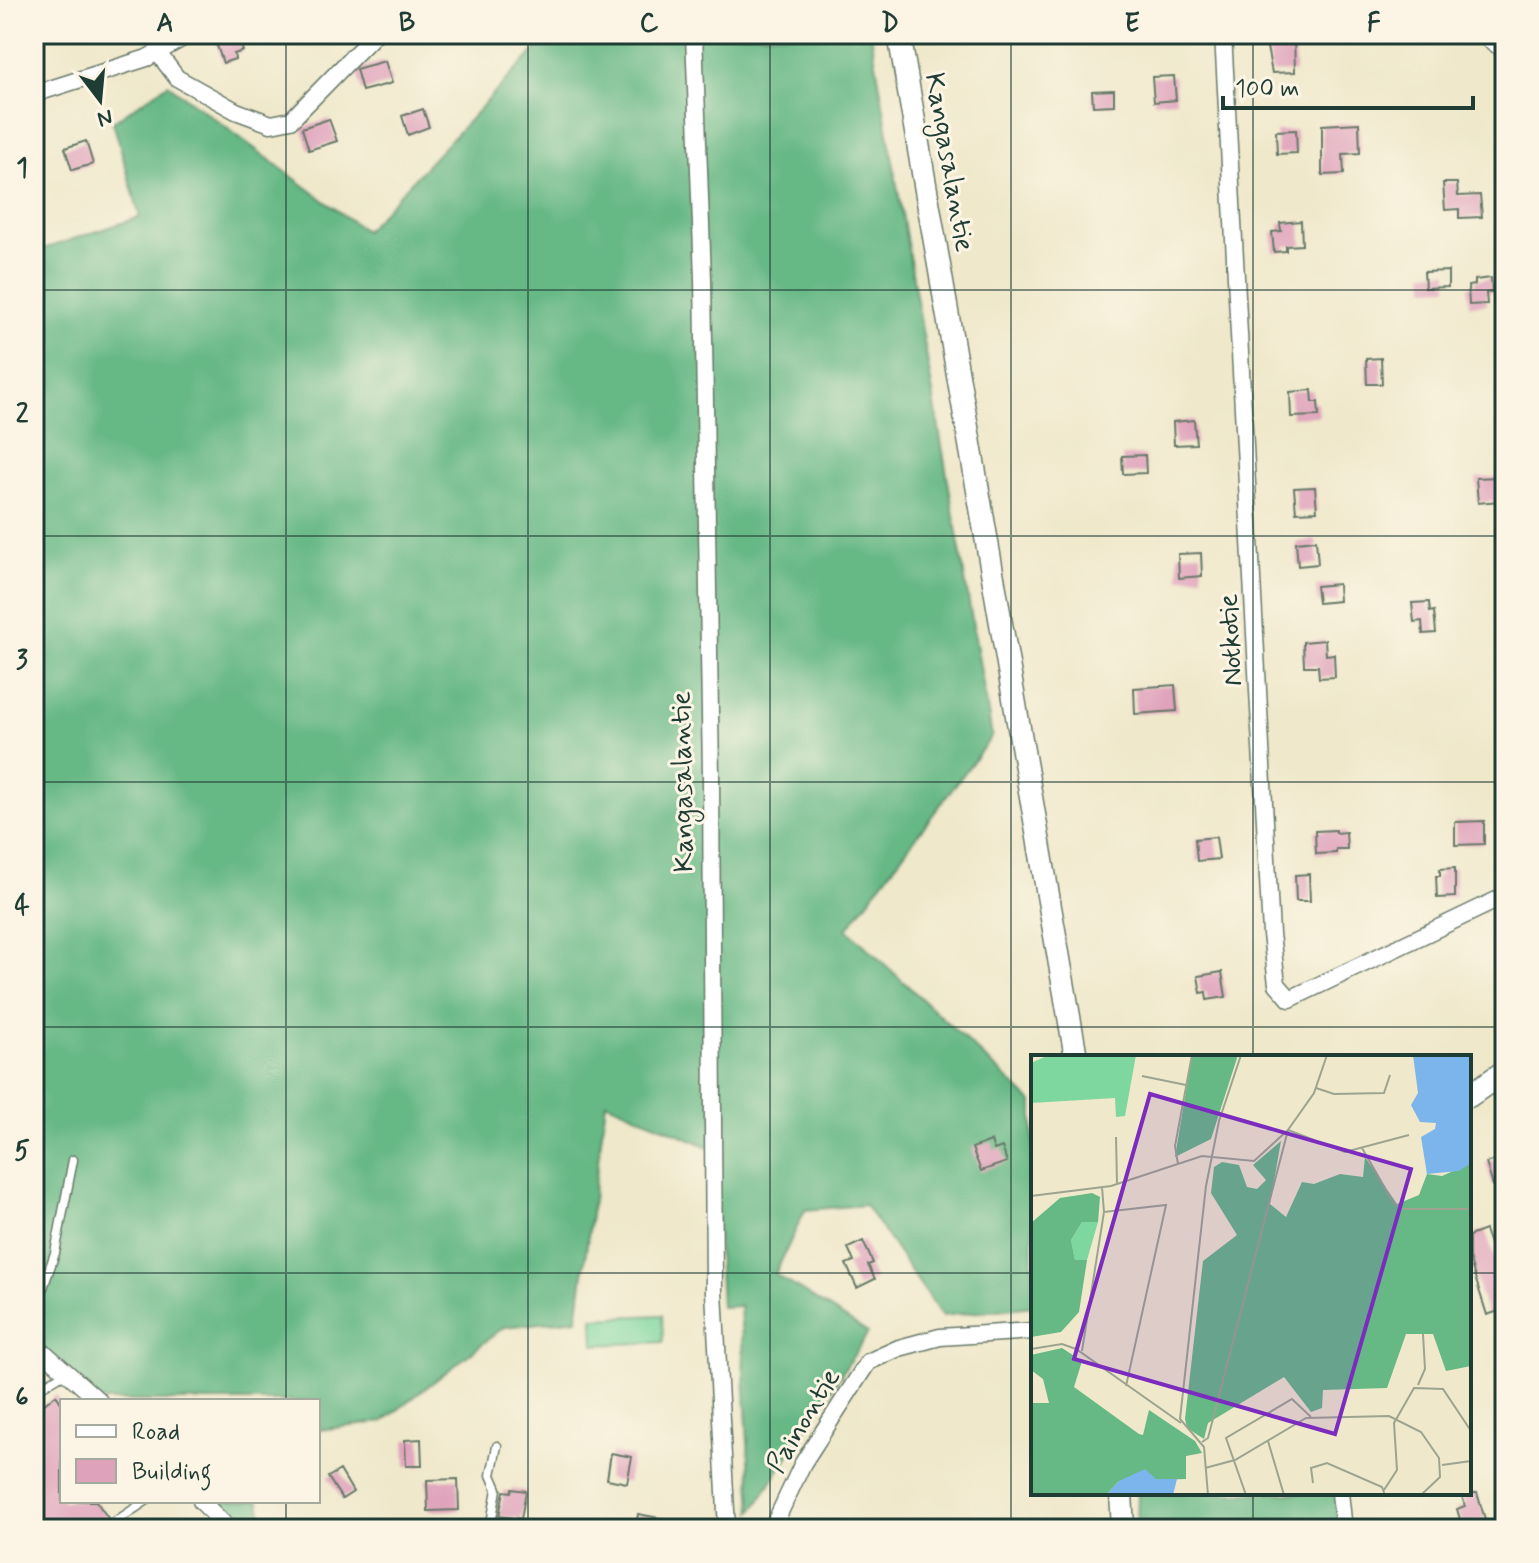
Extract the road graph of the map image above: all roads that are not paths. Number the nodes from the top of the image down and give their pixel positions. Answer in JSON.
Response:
{"nodes":[{"id":1,"x":190,"y":34,"type":"edge"},
{"id":2,"x":375,"y":34,"type":"edge"},
{"id":3,"x":694,"y":34,"type":"edge"},
{"id":4,"x":899,"y":34,"type":"edge"},
{"id":5,"x":1223,"y":34,"type":"edge"},
{"id":6,"x":1487,"y":34,"type":"edge"},
{"id":7,"x":1505,"y":47,"type":"edge"},
{"id":8,"x":158,"y":53,"type":"junction"},
{"id":9,"x":34,"y":94,"type":"edge"},
{"id":10,"x":1505,"y":896,"type":"edge"},
{"id":11,"x":1076,"y":1055,"type":"edge"},
{"id":12,"x":1505,"y":1071,"type":"edge"},
{"id":13,"x":1471,"y":1095,"type":"edge"},
{"id":14,"x":73,"y":1160,"type":"dead end"},
{"id":15,"x":34,"y":1314,"type":"edge"},
{"id":16,"x":1031,"y":1331,"type":"edge"},
{"id":17,"x":34,"y":1349,"type":"edge"},
{"id":18,"x":67,"y":1372,"type":"junction"},
{"id":19,"x":34,"y":1391,"type":"edge"},
{"id":20,"x":97,"y":1399,"type":"edge"},
{"id":21,"x":497,"y":1446,"type":"dead end"},
{"id":22,"x":1121,"y":1495,"type":"edge"},
{"id":23,"x":1340,"y":1495,"type":"edge"},
{"id":24,"x":143,"y":1503,"type":"edge"},
{"id":25,"x":203,"y":1503,"type":"edge"},
{"id":26,"x":104,"y":1529,"type":"edge"},
{"id":27,"x":229,"y":1529,"type":"edge"},
{"id":28,"x":490,"y":1529,"type":"edge"},
{"id":29,"x":727,"y":1529,"type":"edge"},
{"id":30,"x":772,"y":1529,"type":"edge"},
{"id":31,"x":1123,"y":1529,"type":"edge"},
{"id":32,"x":1344,"y":1529,"type":"edge"}],
"edges":[{"from":1,"to":8,"type":"street"},
{"from":2,"to":8,"type":"street"},
{"from":3,"to":29,"type":"street","name":"Kangasalantie"},
{"from":4,"to":11,"type":"main road","name":"Kangasalantie"},
{"from":5,"to":10,"type":"street","name":"Notkotie"},
{"from":6,"to":7,"type":"main road"},
{"from":8,"to":9,"type":"street"},
{"from":12,"to":13,"type":"main road"},
{"from":14,"to":15,"type":"lane"},
{"from":16,"to":30,"type":"street","name":"Painontie"},
{"from":17,"to":18,"type":"street"},
{"from":18,"to":19,"type":"lane"},
{"from":18,"to":20,"type":"street"},
{"from":21,"to":28,"type":"lane"},
{"from":22,"to":31,"type":"main road"},
{"from":23,"to":32,"type":"street"},
{"from":24,"to":26,"type":"lane"},
{"from":25,"to":27,"type":"street"}]}
